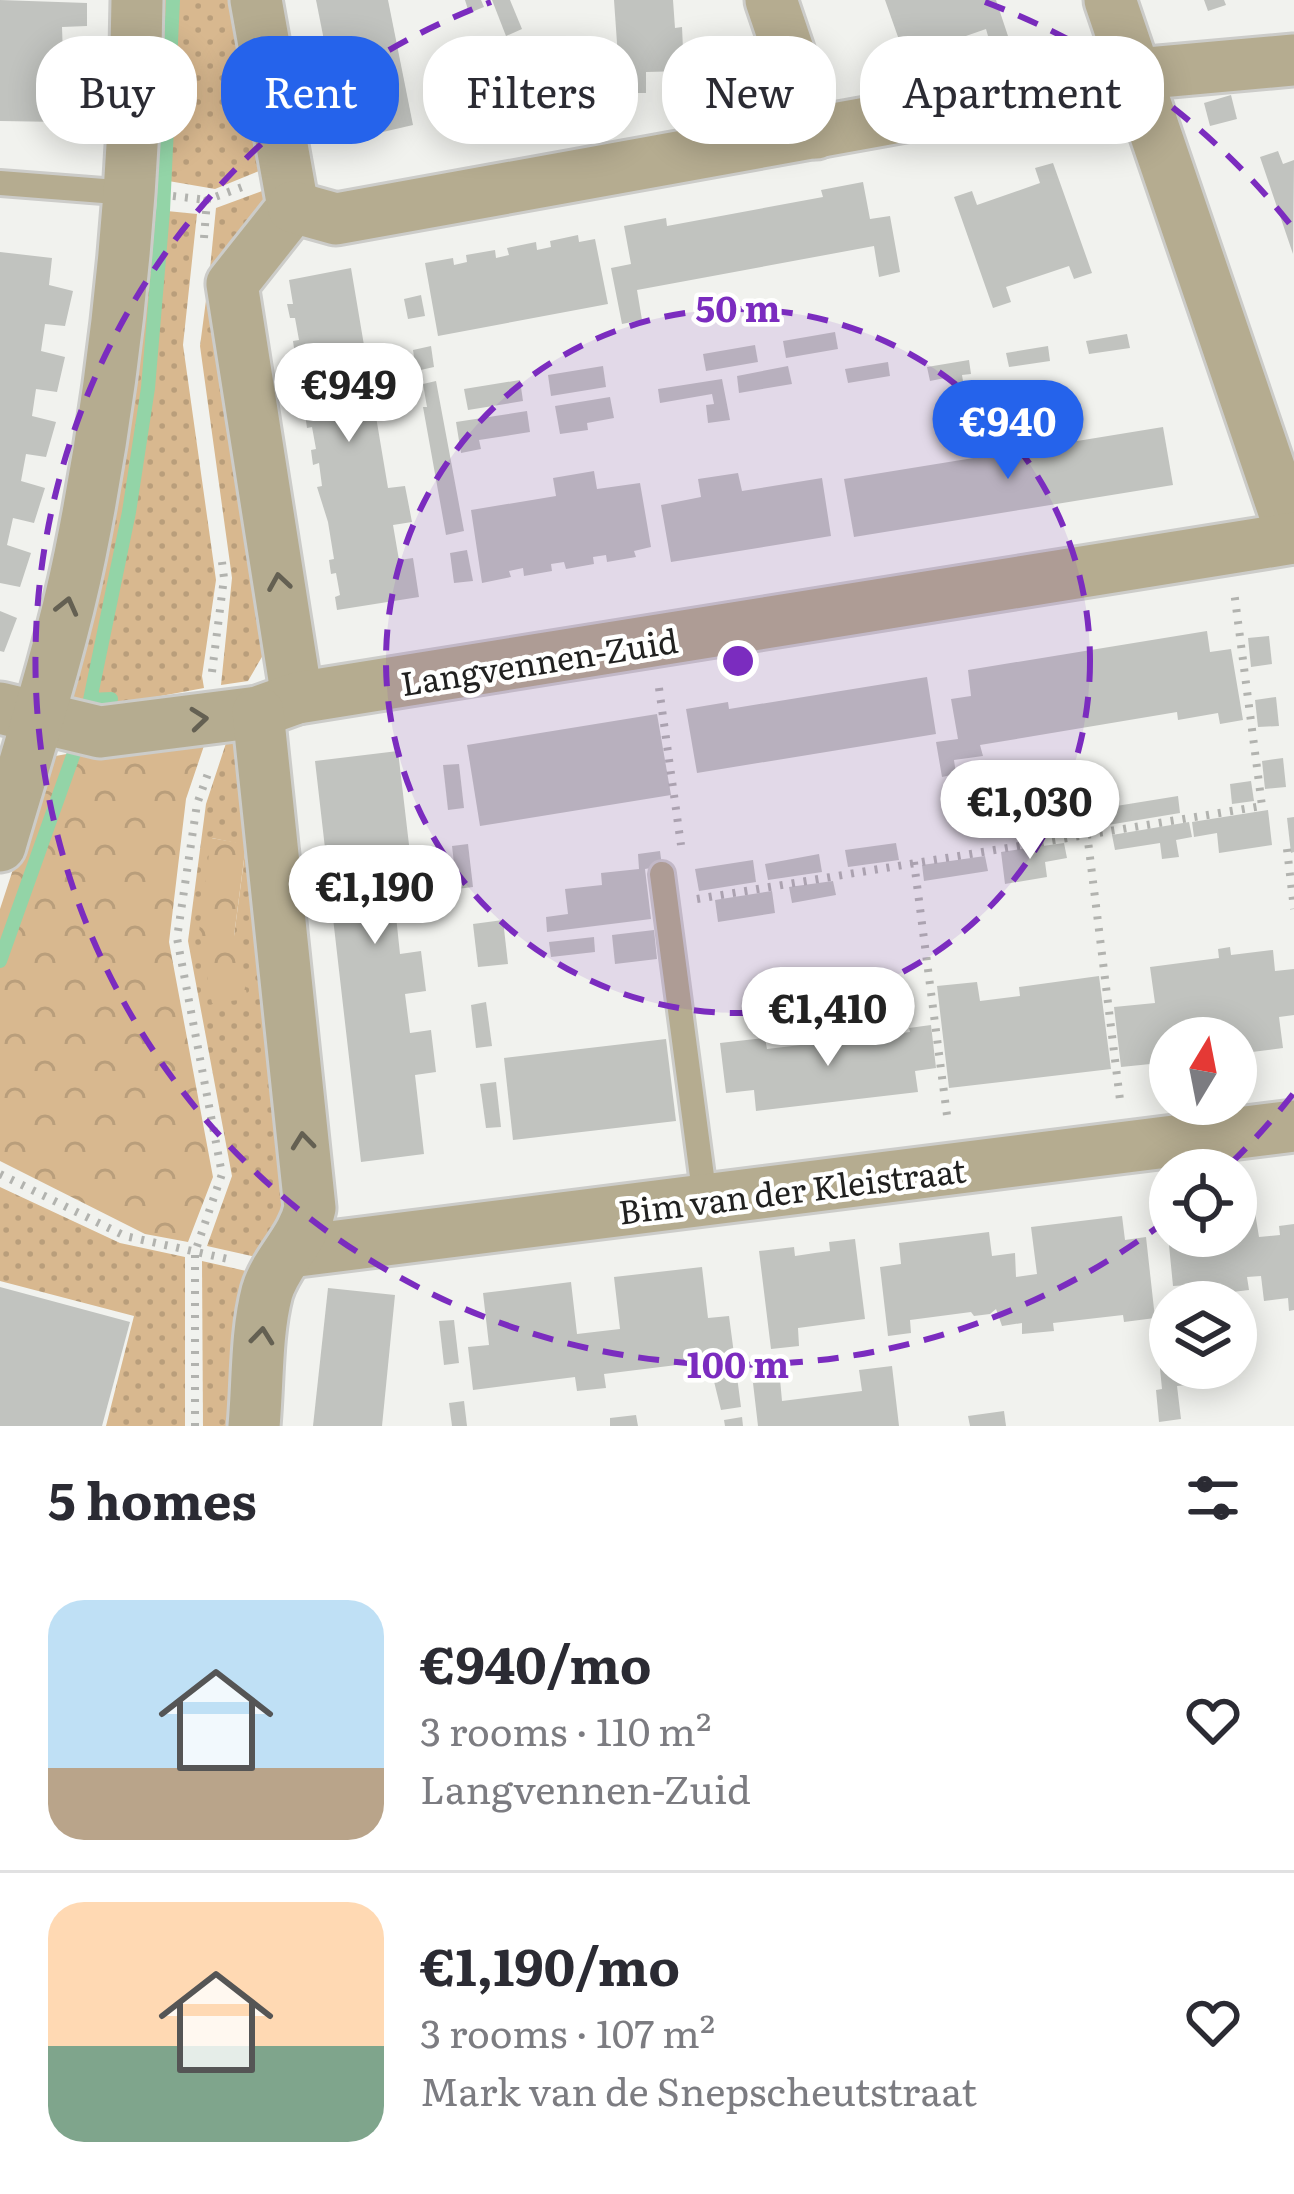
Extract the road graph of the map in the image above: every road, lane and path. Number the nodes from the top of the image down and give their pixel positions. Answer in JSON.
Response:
{"nodes":[{"id":1,"x":137,"y":0,"type":"edge"},
{"id":2,"x":256,"y":0,"type":"edge"},
{"id":3,"x":771,"y":0,"type":"edge"},
{"id":4,"x":1110,"y":0,"type":"edge"},
{"id":5,"x":783,"y":36,"type":"edge"},
{"id":6,"x":1123,"y":36,"type":"edge"},
{"id":7,"x":1294,"y":60,"type":"edge"},
{"id":8,"x":1164,"y":72,"type":"edge"},
{"id":9,"x":755,"y":144,"type":"edge"},
{"id":10,"x":1160,"y":144,"type":"edge"},
{"id":11,"x":0,"y":183,"type":"edge"},
{"id":12,"x":151,"y":194,"type":"junction"},
{"id":13,"x":207,"y":200,"type":"dead end"},
{"id":14,"x":293,"y":207,"type":"junction"},
{"id":15,"x":1294,"y":538,"type":"edge"},
{"id":16,"x":1229,"y":548,"type":"junction"},
{"id":17,"x":652,"y":642,"type":"junction"},
{"id":18,"x":278,"y":705,"type":"junction"},
{"id":19,"x":19,"y":713,"type":"edge"},
{"id":20,"x":1087,"y":833,"type":"junction"},
{"id":21,"x":0,"y":846,"type":"edge"},
{"id":22,"x":1287,"y":849,"type":"dead end"},
{"id":23,"x":914,"y":862,"type":"junction"},
{"id":24,"x":662,"y":874,"type":"dead end"},
{"id":25,"x":678,"y":902,"type":"junction"},
{"id":26,"x":1294,"y":909,"type":"edge"},
{"id":27,"x":1294,"y":1126,"type":"edge"},
{"id":28,"x":1126,"y":1147,"type":"junction"},
{"id":29,"x":954,"y":1168,"type":"junction"},
{"id":30,"x":0,"y":1174,"type":"edge"},
{"id":31,"x":705,"y":1199,"type":"junction"},
{"id":32,"x":195,"y":1252,"type":"junction"},
{"id":33,"x":283,"y":1261,"type":"junction"},
{"id":34,"x":195,"y":1426,"type":"edge"},
{"id":35,"x":254,"y":1426,"type":"edge"}],
"edges":[{"from":1,"to":12,"type":"street"},
{"from":2,"to":14,"type":"street"},
{"from":3,"to":5,"type":"street"},
{"from":4,"to":6,"type":"street"},
{"from":7,"to":8,"type":"street"},
{"from":9,"to":14,"type":"street"},
{"from":10,"to":15,"type":"street"},
{"from":11,"to":12,"type":"lane"},
{"from":12,"to":13,"type":"path"},
{"from":19,"to":12,"type":"street","one_way":true},
{"from":18,"to":14,"type":"street","one_way":true},
{"from":15,"to":16,"type":"street","name":"Langvennen-Zuid"},
{"from":16,"to":17,"type":"street","name":"Langvennen-Zuid"},
{"from":16,"to":20,"type":"path"},
{"from":17,"to":18,"type":"street","name":"Langvennen-Zuid"},
{"from":17,"to":25,"type":"path"},
{"from":19,"to":18,"type":"street","name":"Langvennen-Zuid","one_way":true},
{"from":33,"to":18,"type":"street","one_way":true},
{"from":19,"to":21,"type":"street"},
{"from":20,"to":23,"type":"path"},
{"from":20,"to":28,"type":"path"},
{"from":22,"to":26,"type":"path"},
{"from":23,"to":25,"type":"path"},
{"from":23,"to":29,"type":"path"},
{"from":24,"to":25,"type":"lane"},
{"from":25,"to":31,"type":"lane"},
{"from":27,"to":28,"type":"street","name":"Bim van der Kleistraat"},
{"from":28,"to":29,"type":"street","name":"Bim van der Kleistraat"},
{"from":29,"to":31,"type":"street","name":"Bim van der Kleistraat"},
{"from":30,"to":32,"type":"path"},
{"from":31,"to":33,"type":"street","name":"Bim van der Kleistraat"},
{"from":32,"to":33,"type":"path"},
{"from":32,"to":34,"type":"path"},
{"from":35,"to":33,"type":"street","one_way":true}]}
